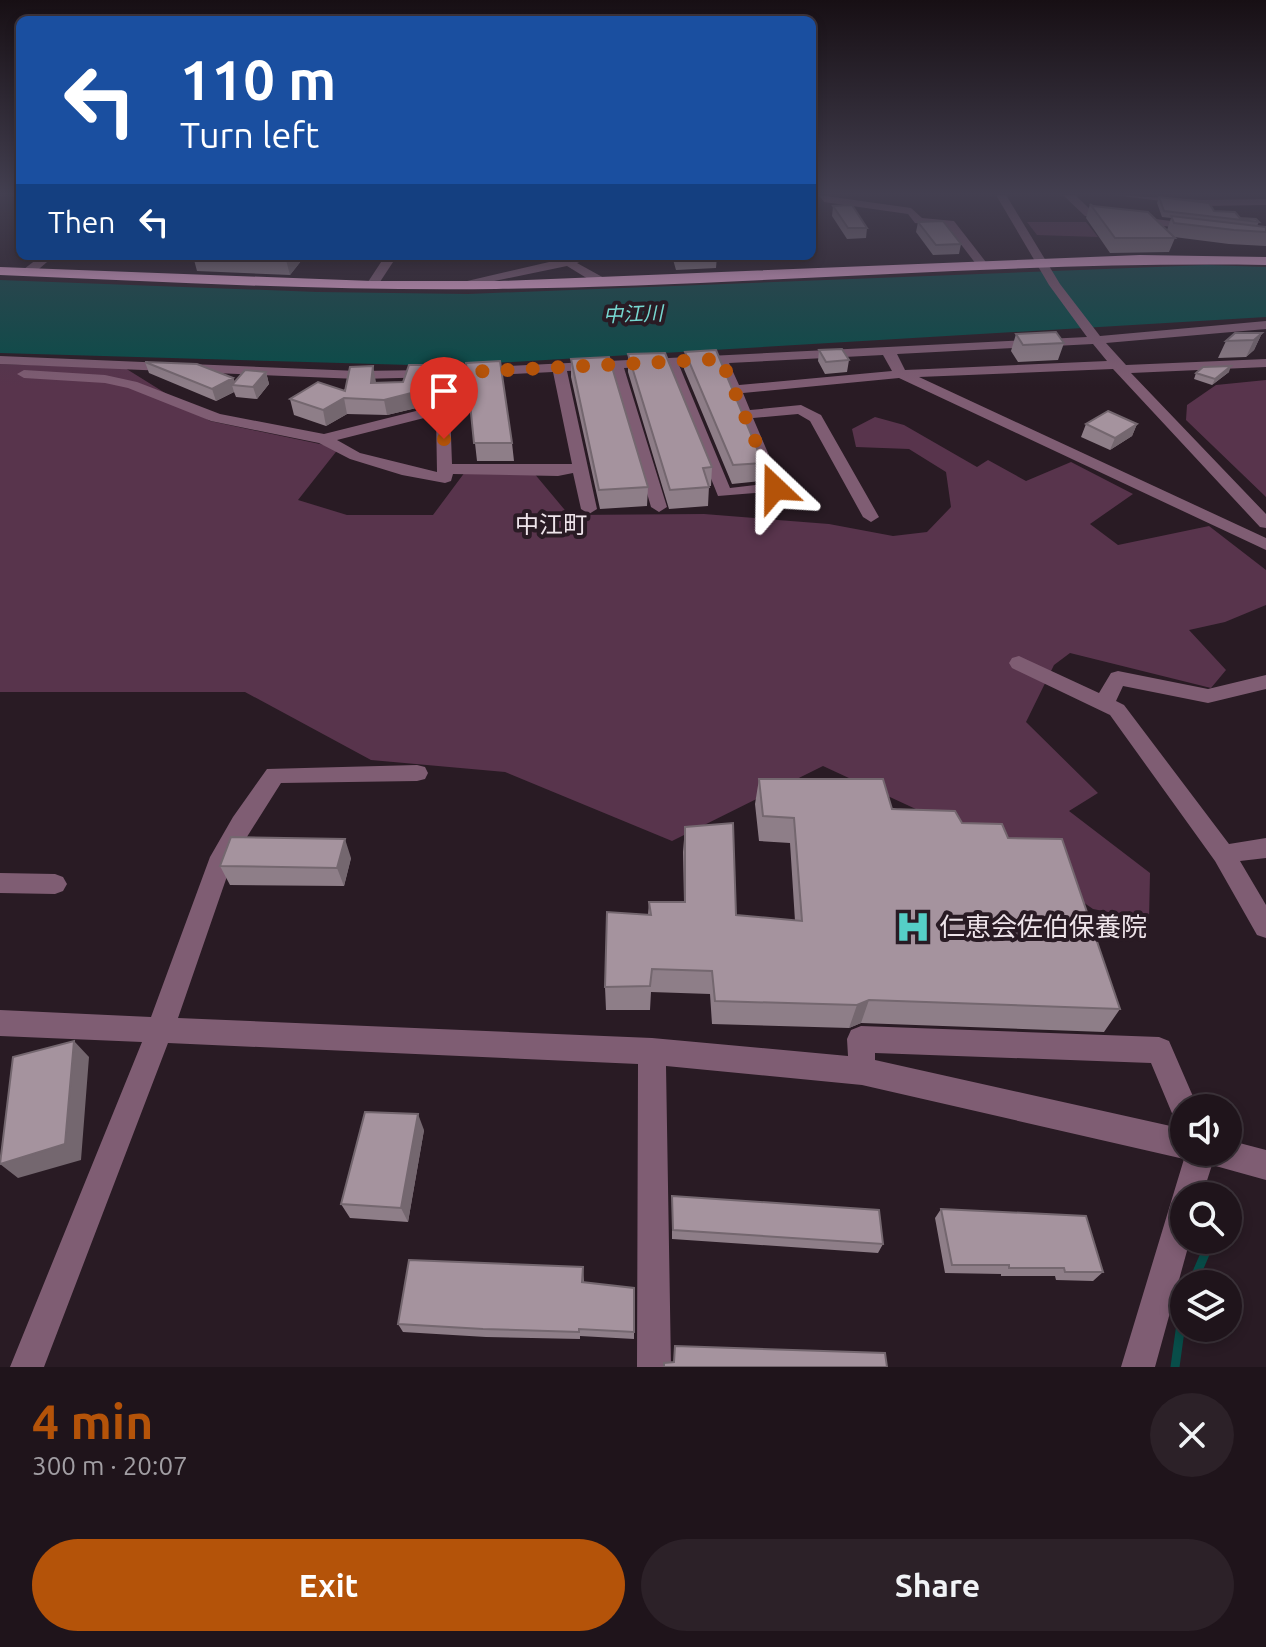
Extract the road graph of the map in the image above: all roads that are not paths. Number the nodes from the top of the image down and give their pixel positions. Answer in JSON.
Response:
{"nodes":[{"id":1,"x":977,"y":259,"type":"edge"},
{"id":2,"x":1037,"y":259,"type":"edge"},
{"id":3,"x":43,"y":260,"type":"edge"},
{"id":4,"x":388,"y":260,"type":"edge"},
{"id":5,"x":574,"y":260,"type":"edge"},
{"id":6,"x":1266,"y":261,"type":"edge"},
{"id":7,"x":568,"y":262,"type":"junction"},
{"id":8,"x":983,"y":266,"type":"junction"},
{"id":9,"x":1041,"y":266,"type":"junction"},
{"id":10,"x":0,"y":271,"type":"edge"},
{"id":11,"x":28,"y":272,"type":"junction"},
{"id":12,"x":602,"y":282,"type":"junction"},
{"id":13,"x":372,"y":285,"type":"junction"},
{"id":14,"x":456,"y":285,"type":"junction"},
{"id":15,"x":1266,"y":325,"type":"edge"},
{"id":16,"x":1094,"y":337,"type":"junction"},
{"id":17,"x":888,"y":351,"type":"junction"},
{"id":18,"x":721,"y":359,"type":"junction"},
{"id":19,"x":0,"y":360,"type":"edge"},
{"id":20,"x":671,"y":362,"type":"junction"},
{"id":21,"x":1266,"y":363,"type":"edge"},
{"id":22,"x":616,"y":364,"type":"junction"},
{"id":23,"x":559,"y":367,"type":"junction"},
{"id":24,"x":1120,"y":367,"type":"junction"},
{"id":25,"x":0,"y":371,"type":"edge"},
{"id":26,"x":448,"y":373,"type":"junction"},
{"id":27,"x":901,"y":374,"type":"junction"},
{"id":28,"x":734,"y":390,"type":"junction"},
{"id":29,"x":443,"y":409,"type":"junction"},
{"id":30,"x":744,"y":415,"type":"junction"},
{"id":31,"x":324,"y":439,"type":"junction"},
{"id":32,"x":580,"y":467,"type":"junction"},
{"id":33,"x":444,"y":469,"type":"junction"},
{"id":34,"x":659,"y":507,"type":"dead end"},
{"id":35,"x":589,"y":509,"type":"dead end"},
{"id":36,"x":871,"y":517,"type":"dead end"},
{"id":37,"x":1266,"y":523,"type":"edge"},
{"id":38,"x":1266,"y":545,"type":"edge"},
{"id":39,"x":1019,"y":663,"type":"dead end"},
{"id":40,"x":1266,"y":682,"type":"edge"},
{"id":41,"x":1104,"y":703,"type":"junction"},
{"id":42,"x":417,"y":773,"type":"dead end"},
{"id":43,"x":1266,"y":848,"type":"edge"},
{"id":44,"x":1223,"y":854,"type":"junction"},
{"id":45,"x":0,"y":883,"type":"edge"},
{"id":46,"x":55,"y":884,"type":"dead end"},
{"id":47,"x":1266,"y":927,"type":"edge"},
{"id":48,"x":0,"y":1023,"type":"edge"},
{"id":49,"x":160,"y":1030,"type":"junction"},
{"id":50,"x":652,"y":1051,"type":"junction"},
{"id":51,"x":862,"y":1071,"type":"junction"},
{"id":52,"x":1178,"y":1094,"type":"edge"},
{"id":53,"x":1170,"y":1141,"type":"edge"},
{"id":54,"x":1242,"y":1159,"type":"edge"},
{"id":55,"x":1266,"y":1165,"type":"edge"},
{"id":56,"x":1170,"y":1254,"type":"edge"},
{"id":57,"x":27,"y":1367,"type":"edge"},
{"id":58,"x":654,"y":1367,"type":"edge"},
{"id":59,"x":1138,"y":1367,"type":"edge"}],
"edges":[{"from":1,"to":8,"type":"street"},
{"from":2,"to":9,"type":"street"},
{"from":3,"to":11,"type":"street"},
{"from":4,"to":13,"type":"street"},
{"from":5,"to":7,"type":"street"},
{"from":6,"to":9,"type":"highway"},
{"from":7,"to":12,"type":"street"},
{"from":7,"to":14,"type":"street"},
{"from":8,"to":9,"type":"highway"},
{"from":8,"to":12,"type":"highway"},
{"from":9,"to":16,"type":"street"},
{"from":10,"to":11,"type":"highway"},
{"from":11,"to":13,"type":"highway"},
{"from":12,"to":14,"type":"highway"},
{"from":13,"to":14,"type":"highway"},
{"from":15,"to":16,"type":"street"},
{"from":16,"to":17,"type":"street"},
{"from":16,"to":24,"type":"street"},
{"from":17,"to":18,"type":"street"},
{"from":17,"to":27,"type":"street"},
{"from":18,"to":20,"type":"street"},
{"from":18,"to":28,"type":"street"},
{"from":19,"to":26,"type":"street"},
{"from":20,"to":22,"type":"street"},
{"from":20,"to":30,"type":"street"},
{"from":21,"to":24,"type":"street"},
{"from":22,"to":23,"type":"street"},
{"from":22,"to":34,"type":"street"},
{"from":23,"to":26,"type":"street"},
{"from":23,"to":32,"type":"street"},
{"from":24,"to":27,"type":"street"},
{"from":24,"to":37,"type":"street"},
{"from":25,"to":31,"type":"street"},
{"from":26,"to":29,"type":"street"},
{"from":27,"to":28,"type":"street"},
{"from":27,"to":38,"type":"street"},
{"from":28,"to":30,"type":"street"},
{"from":29,"to":31,"type":"street"},
{"from":29,"to":33,"type":"street"},
{"from":30,"to":36,"type":"street"},
{"from":31,"to":33,"type":"street"},
{"from":32,"to":33,"type":"street"},
{"from":32,"to":35,"type":"street"},
{"from":39,"to":41,"type":"street"},
{"from":40,"to":41,"type":"street"},
{"from":41,"to":44,"type":"street"},
{"from":42,"to":49,"type":"street"},
{"from":43,"to":44,"type":"street"},
{"from":44,"to":47,"type":"street"},
{"from":45,"to":46,"type":"street"},
{"from":48,"to":49,"type":"street"},
{"from":49,"to":50,"type":"street"},
{"from":49,"to":57,"type":"street"},
{"from":50,"to":51,"type":"street"},
{"from":50,"to":58,"type":"street"},
{"from":51,"to":52,"type":"street"},
{"from":51,"to":53,"type":"street"},
{"from":54,"to":55,"type":"street"},
{"from":56,"to":59,"type":"street"}]}
